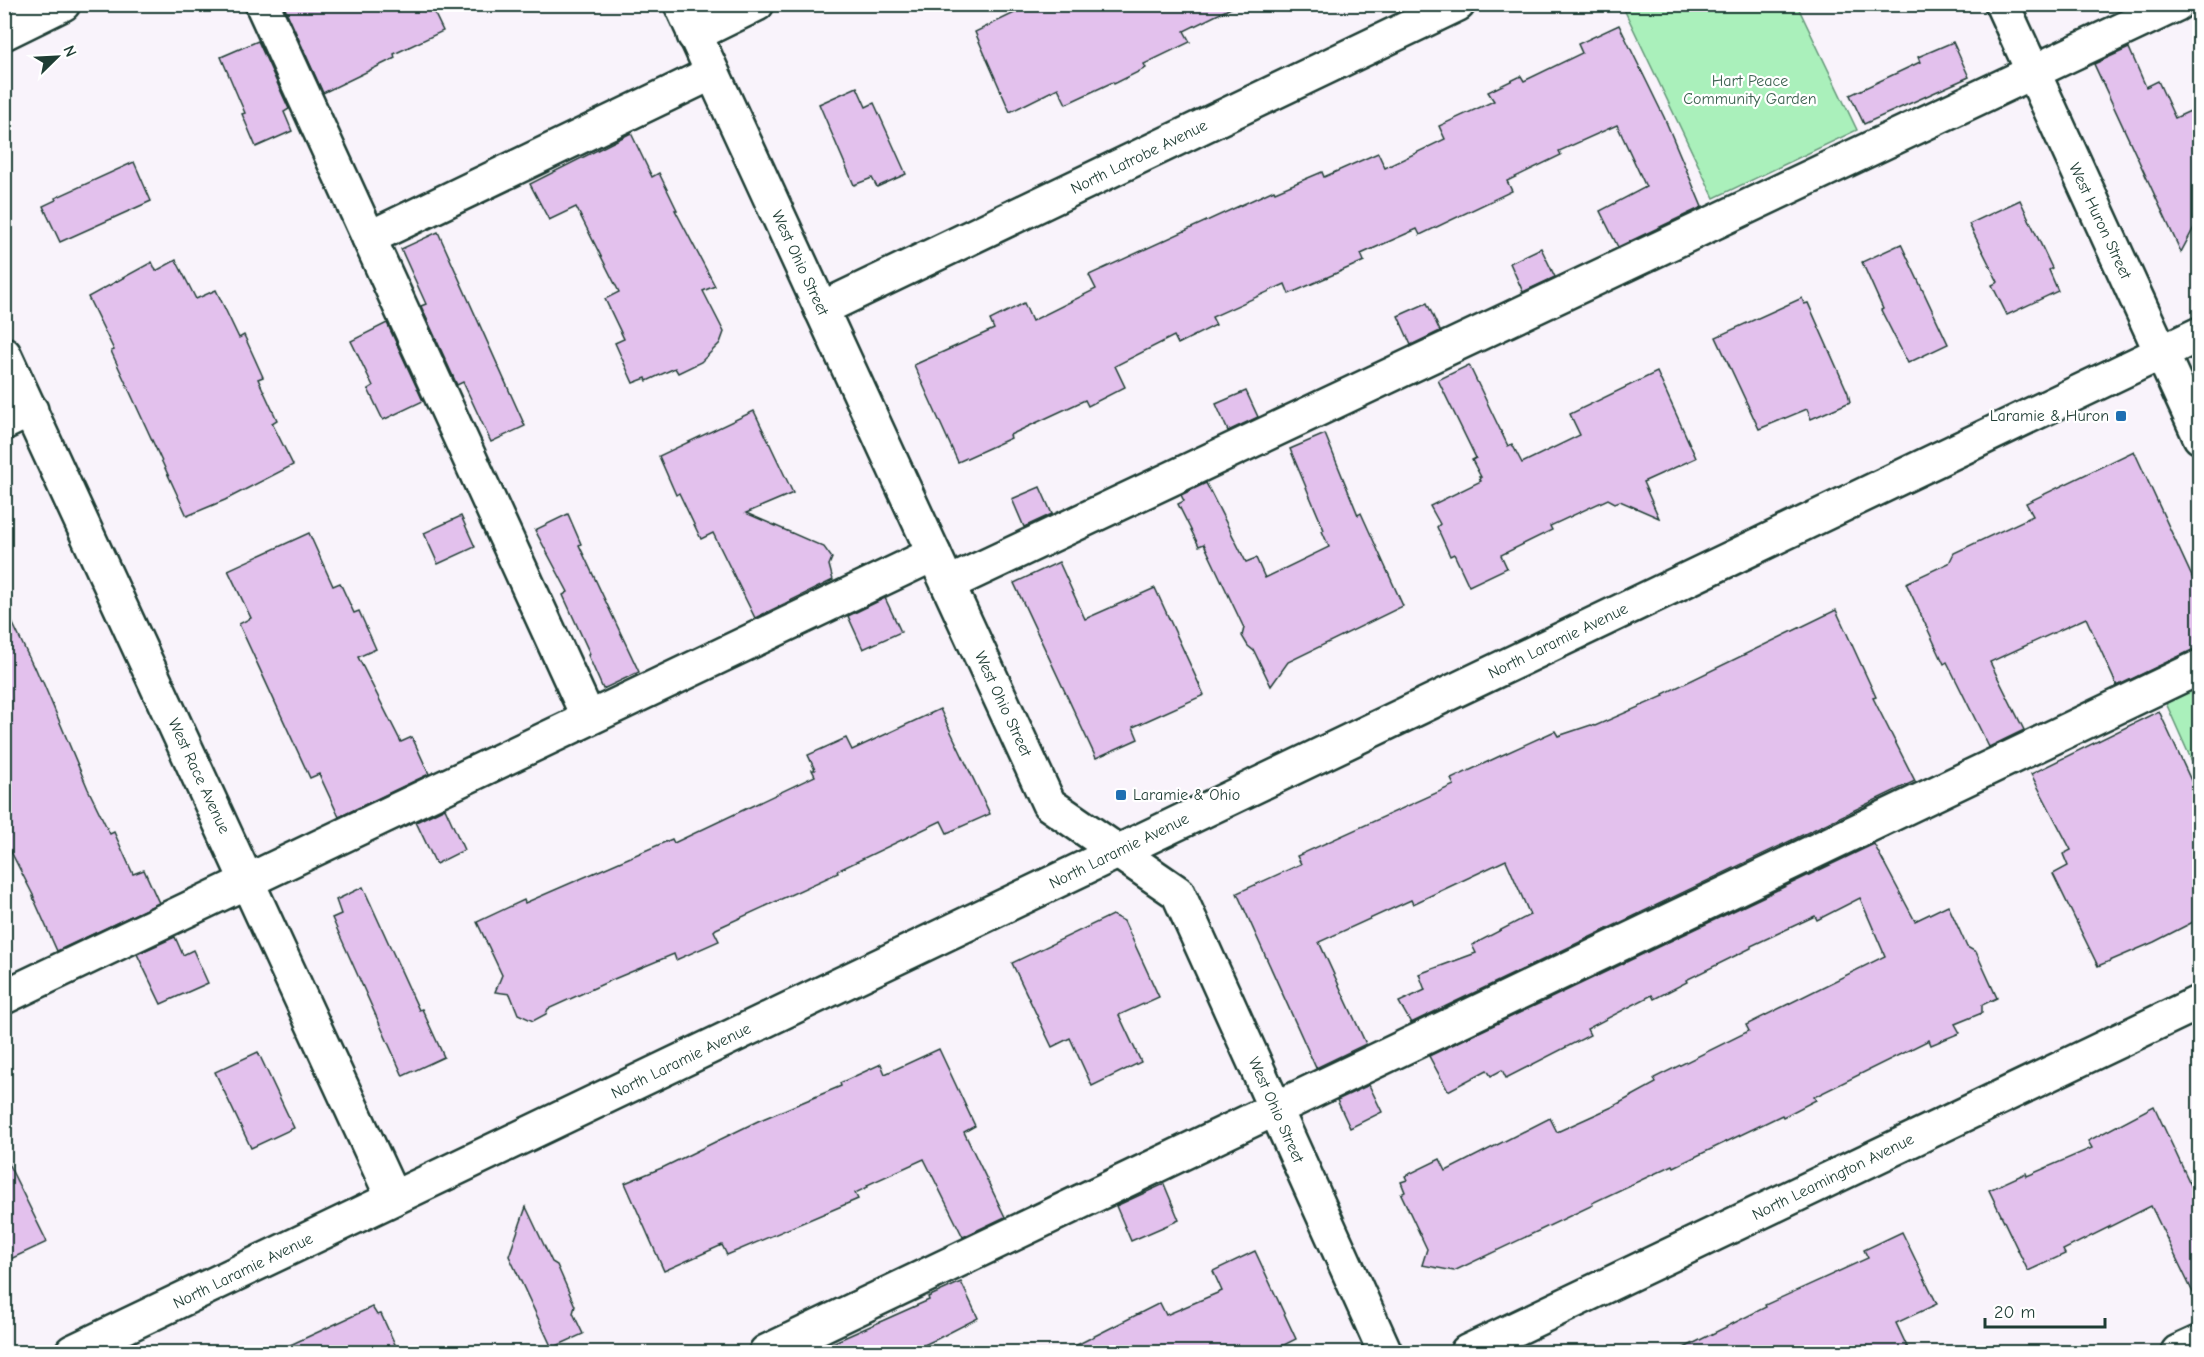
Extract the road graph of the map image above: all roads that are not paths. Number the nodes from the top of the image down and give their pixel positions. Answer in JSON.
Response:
{"nodes":[{"id":1,"x":63,"y":4,"type":"edge"},
{"id":2,"x":262,"y":4,"type":"edge"},
{"id":3,"x":681,"y":4,"type":"edge"},
{"id":4,"x":757,"y":4,"type":"edge"},
{"id":5,"x":1458,"y":4,"type":"edge"},
{"id":6,"x":2002,"y":4,"type":"edge"},
{"id":7,"x":2177,"y":4,"type":"edge"},
{"id":8,"x":4,"y":33,"type":"edge"},
{"id":9,"x":694,"y":34,"type":"junction"},
{"id":10,"x":712,"y":73,"type":"junction"},
{"id":11,"x":2033,"y":74,"type":"junction"},
{"id":12,"x":369,"y":238,"type":"junction"},
{"id":13,"x":821,"y":309,"type":"junction"},
{"id":14,"x":2199,"y":334,"type":"edge"},
{"id":15,"x":2161,"y":352,"type":"junction"},
{"id":16,"x":4,"y":354,"type":"edge"},
{"id":17,"x":18,"y":417,"type":"edge"},
{"id":18,"x":2199,"y":436,"type":"edge"},
{"id":19,"x":934,"y":554,"type":"junction"},
{"id":20,"x":948,"y":584,"type":"junction"},
{"id":21,"x":2199,"y":667,"type":"edge"},
{"id":22,"x":588,"y":717,"type":"junction"},
{"id":23,"x":1118,"y":851,"type":"junction"},
{"id":24,"x":246,"y":880,"type":"junction"},
{"id":25,"x":4,"y":997,"type":"edge"},
{"id":26,"x":2199,"y":1002,"type":"edge"},
{"id":27,"x":1275,"y":1109,"type":"junction"},
{"id":28,"x":393,"y":1198,"type":"junction"},
{"id":29,"x":2199,"y":1342,"type":"edge"},
{"id":30,"x":72,"y":1353,"type":"edge"},
{"id":31,"x":765,"y":1353,"type":"edge"},
{"id":32,"x":1385,"y":1353,"type":"edge"},
{"id":33,"x":1467,"y":1353,"type":"edge"},
{"id":34,"x":2178,"y":1353,"type":"edge"}],
"edges":[{"from":1,"to":8,"type":"street"},
{"from":2,"to":12,"type":"street"},
{"from":3,"to":9,"type":"street","name":"West Ohio Street"},
{"from":4,"to":9,"type":"street"},
{"from":5,"to":13,"type":"street","name":"North Latrobe Avenue"},
{"from":6,"to":11,"type":"street","name":"West Huron Street"},
{"from":7,"to":11,"type":"street"},
{"from":9,"to":10,"type":"street","name":"West Ohio Street"},
{"from":10,"to":12,"type":"street"},
{"from":10,"to":13,"type":"street","name":"West Ohio Street"},
{"from":11,"to":15,"type":"street","name":"West Huron Street"},
{"from":11,"to":20,"type":"street"},
{"from":12,"to":22,"type":"street"},
{"from":13,"to":19,"type":"street","name":"West Ohio Street"},
{"from":14,"to":15,"type":"street","name":"North Laramie Avenue"},
{"from":15,"to":18,"type":"street","name":"West Huron Street"},
{"from":15,"to":23,"type":"street","name":"North Laramie Avenue"},
{"from":16,"to":17,"type":"street","name":"West Race Avenue"},
{"from":17,"to":24,"type":"street","name":"West Race Avenue"},
{"from":19,"to":20,"type":"street","name":"West Ohio Street"},
{"from":19,"to":22,"type":"street"},
{"from":20,"to":23,"type":"street","name":"West Ohio Street"},
{"from":21,"to":27,"type":"street"},
{"from":22,"to":24,"type":"street"},
{"from":23,"to":27,"type":"street","name":"West Ohio Street"},
{"from":23,"to":28,"type":"street","name":"North Laramie Avenue"},
{"from":24,"to":25,"type":"street"},
{"from":24,"to":28,"type":"street","name":"West Race Avenue"},
{"from":26,"to":33,"type":"street","name":"North Leamington Avenue"},
{"from":27,"to":31,"type":"street"},
{"from":27,"to":32,"type":"street","name":"West Ohio Street"},
{"from":28,"to":30,"type":"street","name":"North Laramie Avenue"},
{"from":29,"to":34,"type":"street"}]}
